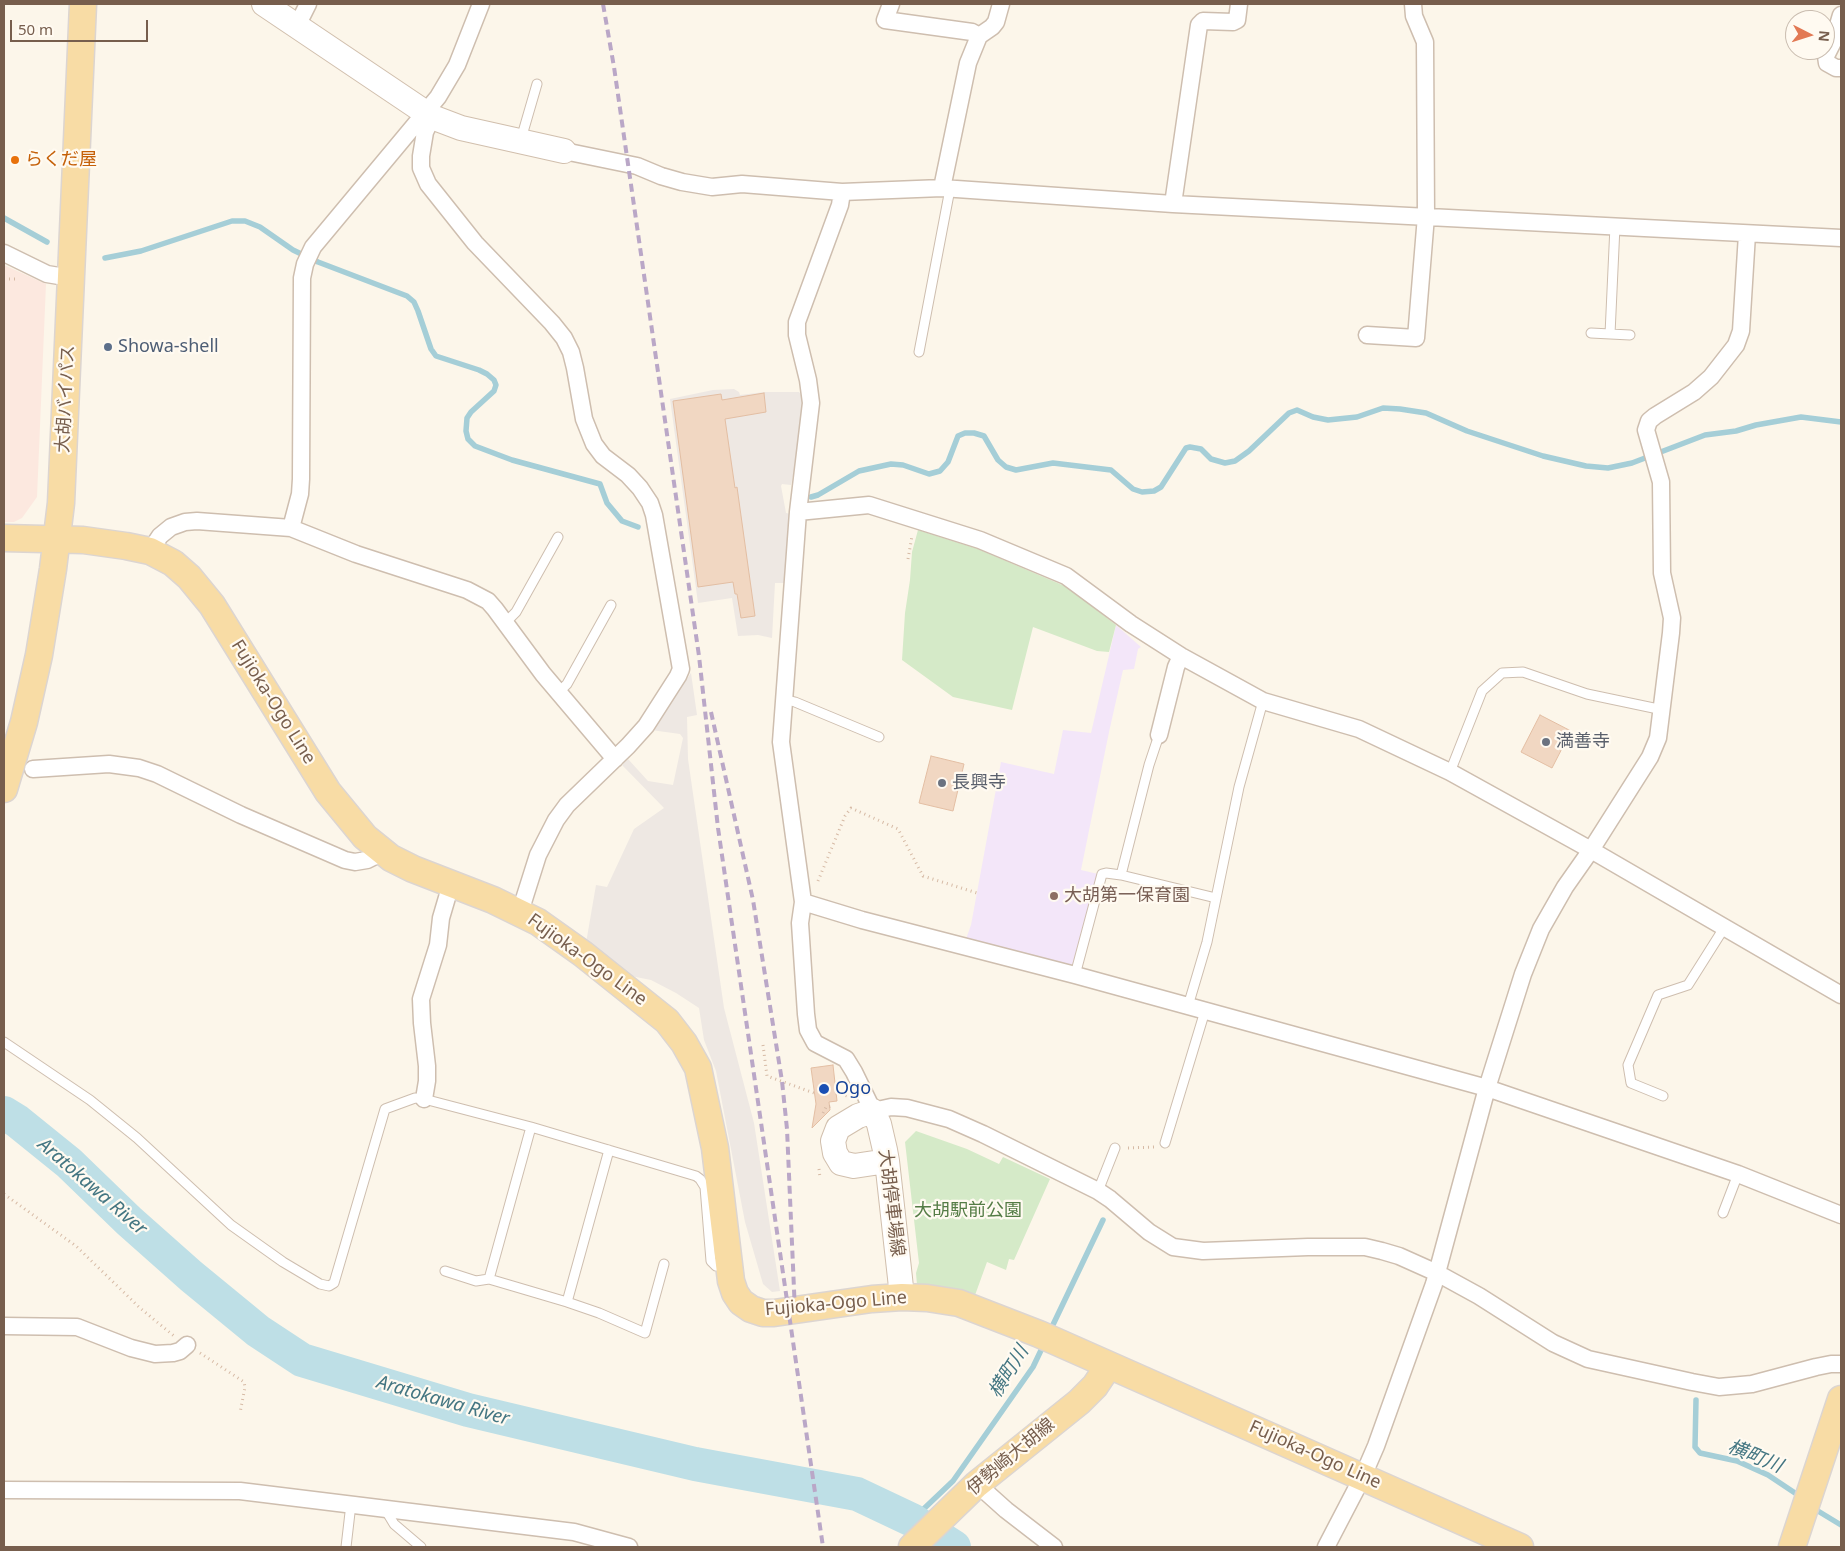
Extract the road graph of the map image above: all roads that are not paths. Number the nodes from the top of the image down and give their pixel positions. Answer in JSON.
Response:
{"nodes":[{"id":1,"x":84,"y":4,"type":"edge"},
{"id":2,"x":264,"y":4,"type":"edge"},
{"id":3,"x":308,"y":4,"type":"edge"},
{"id":4,"x":481,"y":4,"type":"edge"},
{"id":5,"x":891,"y":4,"type":"edge"},
{"id":6,"x":1001,"y":4,"type":"edge"},
{"id":7,"x":1239,"y":4,"type":"edge"},
{"id":8,"x":1413,"y":4,"type":"edge"},
{"id":9,"x":1841,"y":15,"type":"edge"},
{"id":10,"x":297,"y":26,"type":"junction"},
{"id":11,"x":979,"y":36,"type":"junction"},
{"id":12,"x":1841,"y":68,"type":"edge"},
{"id":13,"x":537,"y":84,"type":"dead end"},
{"id":14,"x":429,"y":115,"type":"junction"},
{"id":15,"x":520,"y":142,"type":"junction"},
{"id":16,"x":564,"y":151,"type":"joint"},
{"id":17,"x":946,"y":189,"type":"junction"},
{"id":18,"x":842,"y":192,"type":"junction"},
{"id":19,"x":1173,"y":204,"type":"junction"},
{"id":20,"x":1426,"y":216,"type":"junction"},
{"id":21,"x":1615,"y":226,"type":"junction"},
{"id":22,"x":1747,"y":234,"type":"junction"},
{"id":23,"x":1841,"y":238,"type":"edge"},
{"id":24,"x":4,"y":254,"type":"edge"},
{"id":25,"x":71,"y":278,"type":"junction"},
{"id":26,"x":1591,"y":333,"type":"dead end"},
{"id":27,"x":1610,"y":334,"type":"junction"},
{"id":28,"x":1367,"y":335,"type":"dead end"},
{"id":29,"x":1630,"y":335,"type":"dead end"},
{"id":30,"x":919,"y":352,"type":"dead end"},
{"id":31,"x":798,"y":512,"type":"junction"},
{"id":32,"x":291,"y":528,"type":"junction"},
{"id":33,"x":558,"y":537,"type":"dead end"},
{"id":34,"x":4,"y":538,"type":"edge"},
{"id":35,"x":57,"y":539,"type":"junction"},
{"id":36,"x":150,"y":552,"type":"junction"},
{"id":37,"x":611,"y":605,"type":"dead end"},
{"id":38,"x":506,"y":622,"type":"junction"},
{"id":39,"x":1181,"y":656,"type":"junction"},
{"id":40,"x":558,"y":693,"type":"junction"},
{"id":41,"x":783,"y":699,"type":"junction"},
{"id":42,"x":1263,"y":701,"type":"junction"},
{"id":43,"x":1663,"y":710,"type":"junction"},
{"id":44,"x":1159,"y":736,"type":"joint"},
{"id":45,"x":879,"y":737,"type":"dead end"},
{"id":46,"x":615,"y":759,"type":"junction"},
{"id":47,"x":33,"y":768,"type":"dead end"},
{"id":48,"x":1450,"y":772,"type":"junction"},
{"id":49,"x":4,"y":789,"type":"edge"},
{"id":50,"x":1591,"y":850,"type":"junction"},
{"id":51,"x":383,"y":852,"type":"junction"},
{"id":52,"x":1122,"y":875,"type":"junction"},
{"id":53,"x":451,"y":884,"type":"junction"},
{"id":54,"x":1216,"y":898,"type":"junction"},
{"id":55,"x":803,"y":902,"type":"junction"},
{"id":56,"x":520,"y":912,"type":"junction"},
{"id":57,"x":1724,"y":928,"type":"junction"},
{"id":58,"x":1075,"y":974,"type":"junction"},
{"id":59,"x":1841,"y":995,"type":"edge"},
{"id":60,"x":1188,"y":1006,"type":"junction"},
{"id":61,"x":1205,"y":1011,"type":"junction"},
{"id":62,"x":4,"y":1042,"type":"edge"},
{"id":63,"x":1486,"y":1088,"type":"junction"},
{"id":64,"x":1663,"y":1096,"type":"dead end"},
{"id":65,"x":424,"y":1099,"type":"junction"},
{"id":66,"x":873,"y":1111,"type":"junction"},
{"id":67,"x":531,"y":1127,"type":"junction"},
{"id":68,"x":1165,"y":1143,"type":"road end"},
{"id":69,"x":1115,"y":1148,"type":"road end"},
{"id":70,"x":609,"y":1150,"type":"junction"},
{"id":71,"x":887,"y":1162,"type":"junction"},
{"id":72,"x":1738,"y":1174,"type":"junction"},
{"id":73,"x":1098,"y":1191,"type":"junction"},
{"id":74,"x":1723,"y":1213,"type":"dead end"},
{"id":75,"x":1841,"y":1215,"type":"edge"},
{"id":76,"x":664,"y":1264,"type":"dead end"},
{"id":77,"x":729,"y":1267,"type":"junction"},
{"id":78,"x":445,"y":1271,"type":"dead end"},
{"id":79,"x":1437,"y":1273,"type":"junction"},
{"id":80,"x":489,"y":1279,"type":"junction"},
{"id":81,"x":902,"y":1297,"type":"junction"},
{"id":82,"x":567,"y":1302,"type":"junction"},
{"id":83,"x":4,"y":1326,"type":"edge"},
{"id":84,"x":187,"y":1345,"type":"road end"},
{"id":85,"x":1841,"y":1364,"type":"edge"},
{"id":86,"x":1109,"y":1365,"type":"junction"},
{"id":87,"x":1841,"y":1399,"type":"edge"},
{"id":88,"x":1363,"y":1476,"type":"junction"},
{"id":89,"x":973,"y":1487,"type":"junction"},
{"id":90,"x":4,"y":1490,"type":"edge"},
{"id":91,"x":351,"y":1504,"type":"junction"},
{"id":92,"x":385,"y":1509,"type":"junction"},
{"id":93,"x":346,"y":1547,"type":"edge"},
{"id":94,"x":421,"y":1547,"type":"edge"},
{"id":95,"x":629,"y":1547,"type":"edge"},
{"id":96,"x":912,"y":1547,"type":"edge"},
{"id":97,"x":1054,"y":1547,"type":"edge"},
{"id":98,"x":1326,"y":1547,"type":"edge"},
{"id":99,"x":1520,"y":1547,"type":"edge"},
{"id":100,"x":1792,"y":1547,"type":"edge"}],
"edges":[{"from":1,"to":25,"type":"main road","name":"大胡バイパス"},
{"from":2,"to":10,"type":"street"},
{"from":3,"to":10,"type":"street"},
{"from":4,"to":14,"type":"street"},
{"from":5,"to":11,"type":"street"},
{"from":6,"to":11,"type":"street"},
{"from":7,"to":19,"type":"street"},
{"from":8,"to":20,"type":"street"},
{"from":9,"to":12,"type":"street"},
{"from":10,"to":14,"type":"street"},
{"from":11,"to":17,"type":"street"},
{"from":13,"to":15,"type":"lane"},
{"from":14,"to":15,"type":"street"},
{"from":14,"to":32,"type":"street"},
{"from":14,"to":46,"type":"street"},
{"from":15,"to":16,"type":"street"},
{"from":16,"to":18,"type":"street"},
{"from":17,"to":18,"type":"street"},
{"from":17,"to":19,"type":"street"},
{"from":17,"to":30,"type":"lane"},
{"from":18,"to":31,"type":"street"},
{"from":19,"to":20,"type":"street"},
{"from":20,"to":21,"type":"street"},
{"from":20,"to":28,"type":"street"},
{"from":21,"to":22,"type":"street"},
{"from":21,"to":27,"type":"lane"},
{"from":22,"to":23,"type":"street"},
{"from":22,"to":43,"type":"street"},
{"from":24,"to":25,"type":"street"},
{"from":25,"to":35,"type":"main road","name":"大胡バイパス"},
{"from":26,"to":27,"type":"lane"},
{"from":27,"to":29,"type":"lane"},
{"from":31,"to":39,"type":"street"},
{"from":31,"to":41,"type":"street"},
{"from":32,"to":36,"type":"street"},
{"from":32,"to":38,"type":"street"},
{"from":33,"to":38,"type":"lane"},
{"from":34,"to":35,"type":"main road","name":"Fujioka-Ogo Line"},
{"from":35,"to":36,"type":"main road","name":"Fujioka-Ogo Line"},
{"from":35,"to":49,"type":"main road","name":"大胡バイパス"},
{"from":36,"to":51,"type":"main road","name":"Fujioka-Ogo Line"},
{"from":37,"to":40,"type":"lane"},
{"from":38,"to":40,"type":"street"},
{"from":39,"to":42,"type":"street"},
{"from":39,"to":44,"type":"street"},
{"from":40,"to":46,"type":"street"},
{"from":41,"to":45,"type":"lane"},
{"from":41,"to":55,"type":"street"},
{"from":42,"to":48,"type":"street"},
{"from":42,"to":54,"type":"lane"},
{"from":43,"to":48,"type":"lane"},
{"from":43,"to":50,"type":"street"},
{"from":44,"to":52,"type":"lane"},
{"from":46,"to":56,"type":"street"},
{"from":47,"to":51,"type":"street"},
{"from":48,"to":50,"type":"street"},
{"from":50,"to":57,"type":"street"},
{"from":50,"to":63,"type":"street"},
{"from":51,"to":53,"type":"main road","name":"Fujioka-Ogo Line"},
{"from":52,"to":54,"type":"lane"},
{"from":52,"to":58,"type":"lane"},
{"from":53,"to":56,"type":"main road","name":"Fujioka-Ogo Line"},
{"from":53,"to":65,"type":"street"},
{"from":54,"to":60,"type":"lane"},
{"from":55,"to":58,"type":"street"},
{"from":55,"to":66,"type":"street"},
{"from":56,"to":77,"type":"main road","name":"Fujioka-Ogo Line"},
{"from":57,"to":59,"type":"street"},
{"from":57,"to":64,"type":"lane"},
{"from":58,"to":60,"type":"street"},
{"from":60,"to":61,"type":"street"},
{"from":61,"to":63,"type":"street"},
{"from":61,"to":68,"type":"lane"},
{"from":62,"to":65,"type":"lane"},
{"from":63,"to":72,"type":"street"},
{"from":63,"to":79,"type":"street"},
{"from":65,"to":67,"type":"lane"},
{"from":66,"to":71,"type":"street","name":"大胡停車場線"},
{"from":66,"to":71,"type":"street"},
{"from":66,"to":73,"type":"street"},
{"from":67,"to":70,"type":"lane"},
{"from":67,"to":80,"type":"lane"},
{"from":69,"to":73,"type":"lane"},
{"from":70,"to":77,"type":"lane"},
{"from":70,"to":82,"type":"lane"},
{"from":71,"to":81,"type":"street","name":"大胡停車場線"},
{"from":72,"to":74,"type":"lane"},
{"from":72,"to":75,"type":"street"},
{"from":73,"to":79,"type":"street"},
{"from":76,"to":82,"type":"lane"},
{"from":77,"to":81,"type":"main road","name":"Fujioka-Ogo Line"},
{"from":78,"to":80,"type":"lane"},
{"from":79,"to":85,"type":"street"},
{"from":79,"to":88,"type":"street"},
{"from":80,"to":82,"type":"lane"},
{"from":81,"to":86,"type":"main road","name":"Fujioka-Ogo Line"},
{"from":83,"to":84,"type":"street"},
{"from":86,"to":88,"type":"main road","name":"Fujioka-Ogo Line"},
{"from":86,"to":89,"type":"main road","name":"伊勢崎大胡線"},
{"from":87,"to":100,"type":"main road"},
{"from":88,"to":98,"type":"street"},
{"from":88,"to":99,"type":"main road","name":"Fujioka-Ogo Line"},
{"from":89,"to":96,"type":"main road","name":"伊勢崎大胡線"},
{"from":89,"to":97,"type":"street"},
{"from":90,"to":91,"type":"street"},
{"from":91,"to":92,"type":"street"},
{"from":91,"to":93,"type":"lane"},
{"from":92,"to":94,"type":"lane"},
{"from":92,"to":95,"type":"street"}]}
